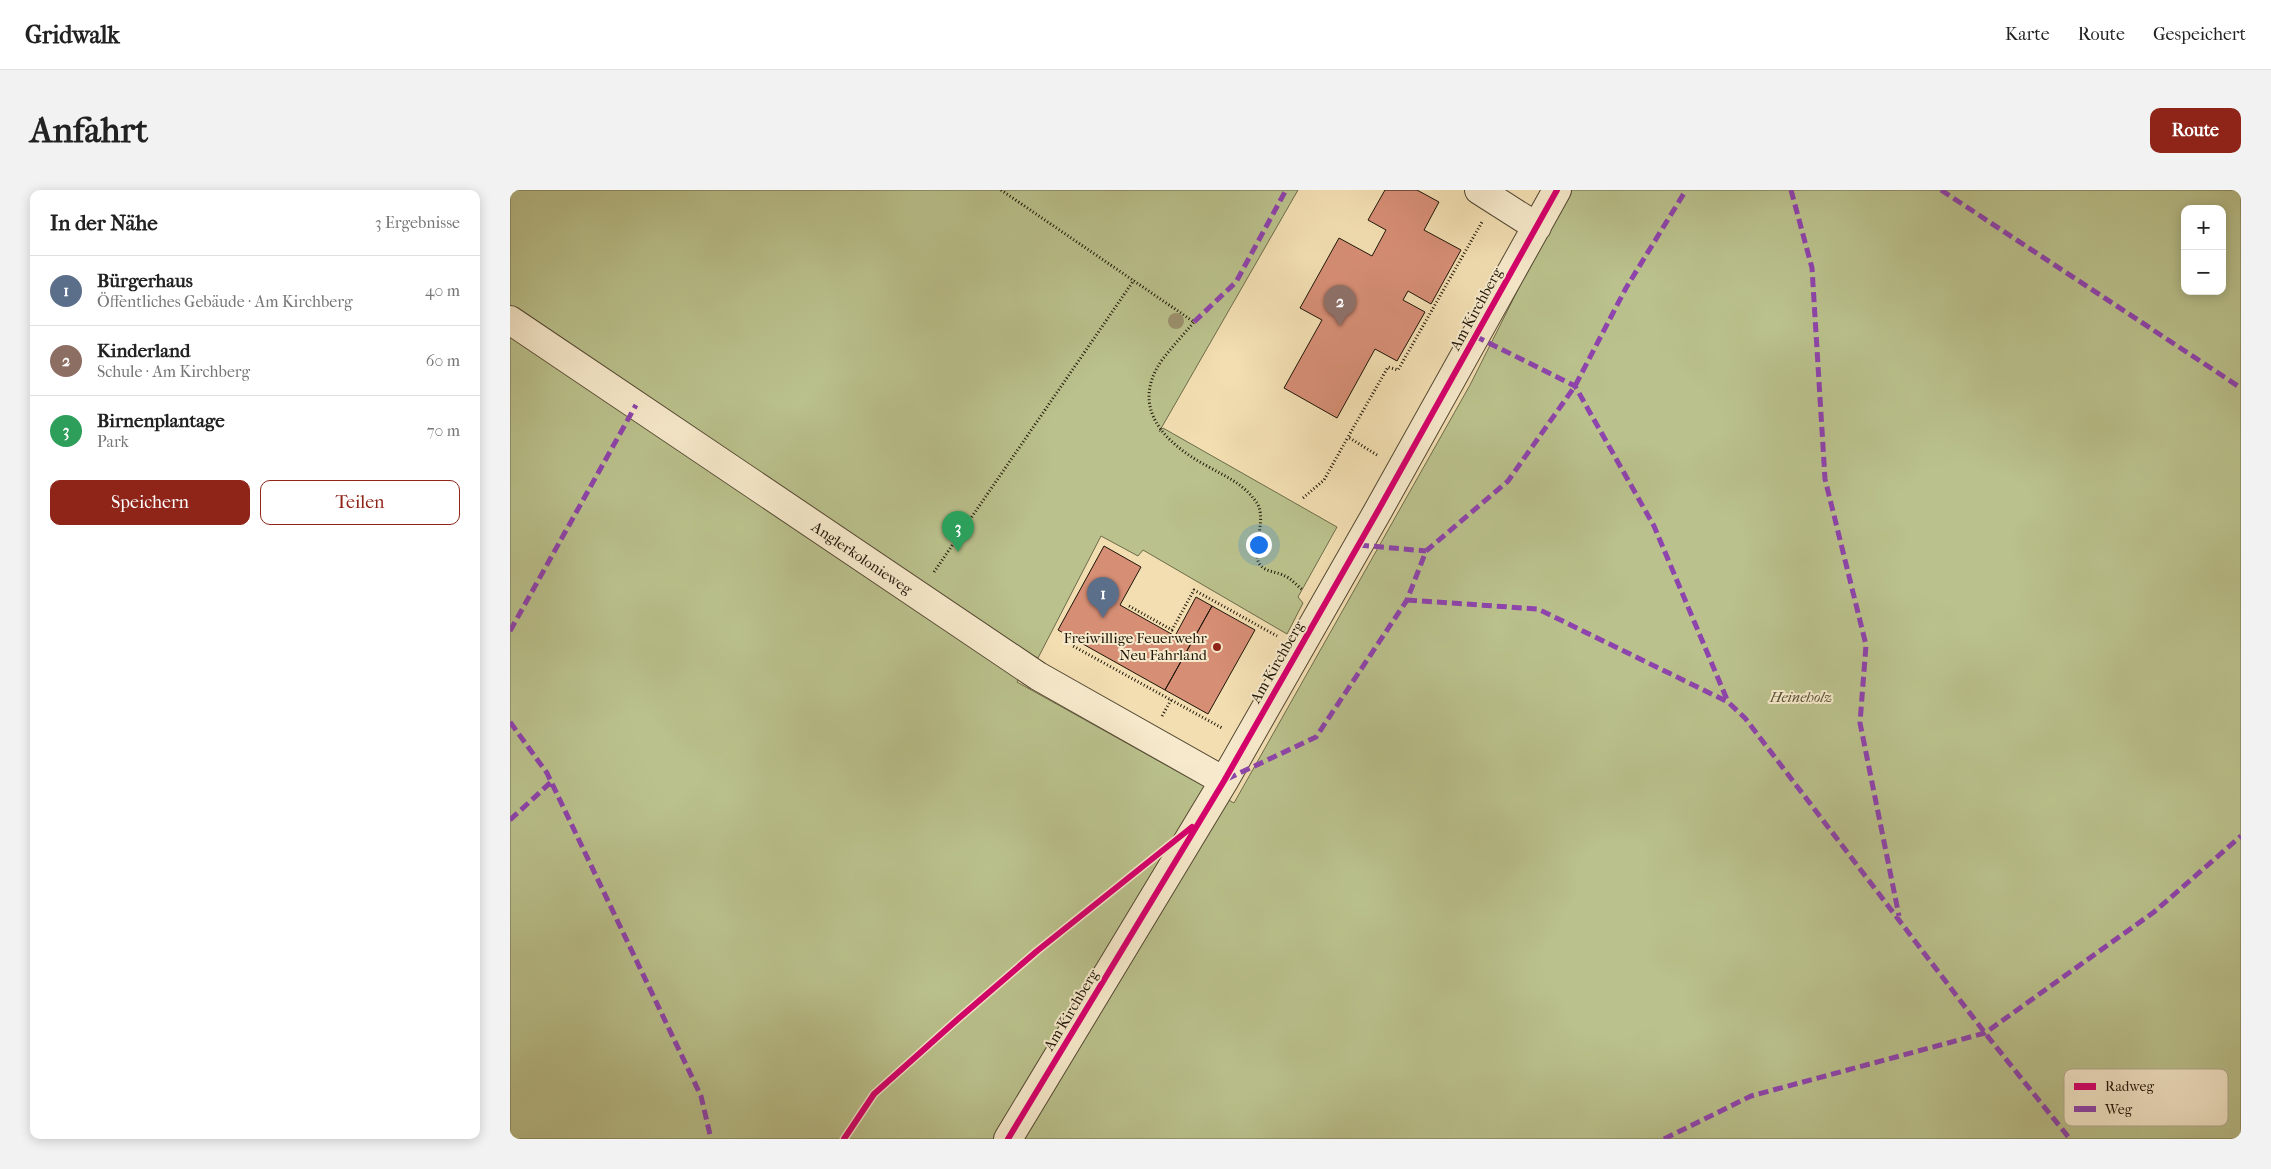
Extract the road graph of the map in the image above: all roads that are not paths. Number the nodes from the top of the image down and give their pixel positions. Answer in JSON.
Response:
{"nodes":[{"id":1,"x":1557,"y":190,"type":"edge"},
{"id":2,"x":1487,"y":195,"type":"edge"},
{"id":3,"x":1537,"y":227,"type":"junction"},
{"id":4,"x":510,"y":320,"type":"edge"},
{"id":5,"x":1224,"y":781,"type":"junction"},
{"id":6,"x":1008,"y":1139,"type":"edge"}],
"edges":[{"from":1,"to":3,"type":"street","name":"Am Kirchberg"},
{"from":2,"to":3,"type":"street"},
{"from":3,"to":5,"type":"street","name":"Am Kirchberg"},
{"from":4,"to":5,"type":"street","name":"Anglerkolonieweg"},
{"from":5,"to":6,"type":"street","name":"Am Kirchberg"}]}
